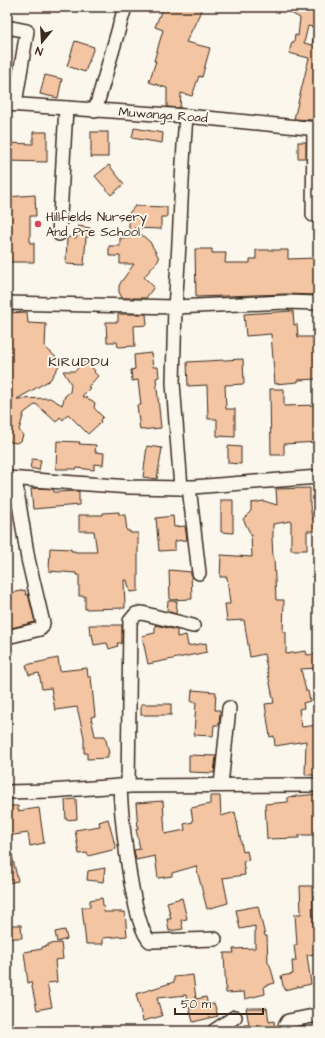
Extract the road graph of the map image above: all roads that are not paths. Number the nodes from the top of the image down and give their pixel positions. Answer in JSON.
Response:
{"nodes":[{"id":1,"x":125,"y":7,"type":"edge"},
{"id":2,"x":7,"y":27,"type":"edge"},
{"id":3,"x":11,"y":104,"type":"edge"},
{"id":4,"x":66,"y":108,"type":"junction"},
{"id":5,"x":95,"y":111,"type":"junction"},
{"id":6,"x":186,"y":116,"type":"junction"},
{"id":7,"x":316,"y":128,"type":"edge"},
{"id":8,"x":313,"y":215,"type":"dead end"},
{"id":9,"x":59,"y":234,"type":"dead end"},
{"id":10,"x":7,"y":303,"type":"edge"},
{"id":11,"x":318,"y":303,"type":"edge"},
{"id":12,"x":175,"y":307,"type":"junction"},
{"id":13,"x":318,"y":477,"type":"edge"},
{"id":14,"x":11,"y":478,"type":"edge"},
{"id":15,"x":185,"y":488,"type":"junction"},
{"id":16,"x":199,"y":573,"type":"dead end"},
{"id":17,"x":193,"y":626,"type":"dead end"},
{"id":18,"x":7,"y":637,"type":"edge"},
{"id":19,"x":229,"y":708,"type":"dead end"},
{"id":20,"x":221,"y":785,"type":"junction"},
{"id":21,"x":318,"y":785,"type":"edge"},
{"id":22,"x":124,"y":786,"type":"junction"},
{"id":23,"x":7,"y":792,"type":"edge"},
{"id":24,"x":215,"y":939,"type":"dead end"},
{"id":25,"x":318,"y":1015,"type":"edge"},
{"id":26,"x":235,"y":1017,"type":"dead end"},
{"id":27,"x":214,"y":1031,"type":"edge"},
{"id":28,"x":286,"y":1031,"type":"edge"}],
"edges":[{"from":1,"to":5,"type":"street"},
{"from":2,"to":3,"type":"street"},
{"from":3,"to":4,"type":"street","name":"Muwanga Road"},
{"from":4,"to":5,"type":"street","name":"Muwanga Road"},
{"from":4,"to":9,"type":"street"},
{"from":5,"to":6,"type":"street","name":"Muwanga Road"},
{"from":6,"to":7,"type":"street","name":"Muwanga Road"},
{"from":6,"to":12,"type":"street"},
{"from":7,"to":8,"type":"street"},
{"from":10,"to":12,"type":"street"},
{"from":11,"to":12,"type":"street"},
{"from":12,"to":15,"type":"street"},
{"from":13,"to":15,"type":"street"},
{"from":14,"to":15,"type":"street"},
{"from":14,"to":18,"type":"street"},
{"from":15,"to":16,"type":"street"},
{"from":17,"to":22,"type":"street"},
{"from":19,"to":20,"type":"street"},
{"from":20,"to":21,"type":"street"},
{"from":20,"to":22,"type":"street"},
{"from":22,"to":23,"type":"street"},
{"from":22,"to":24,"type":"street"},
{"from":25,"to":28,"type":"street"},
{"from":26,"to":27,"type":"street"}]}
